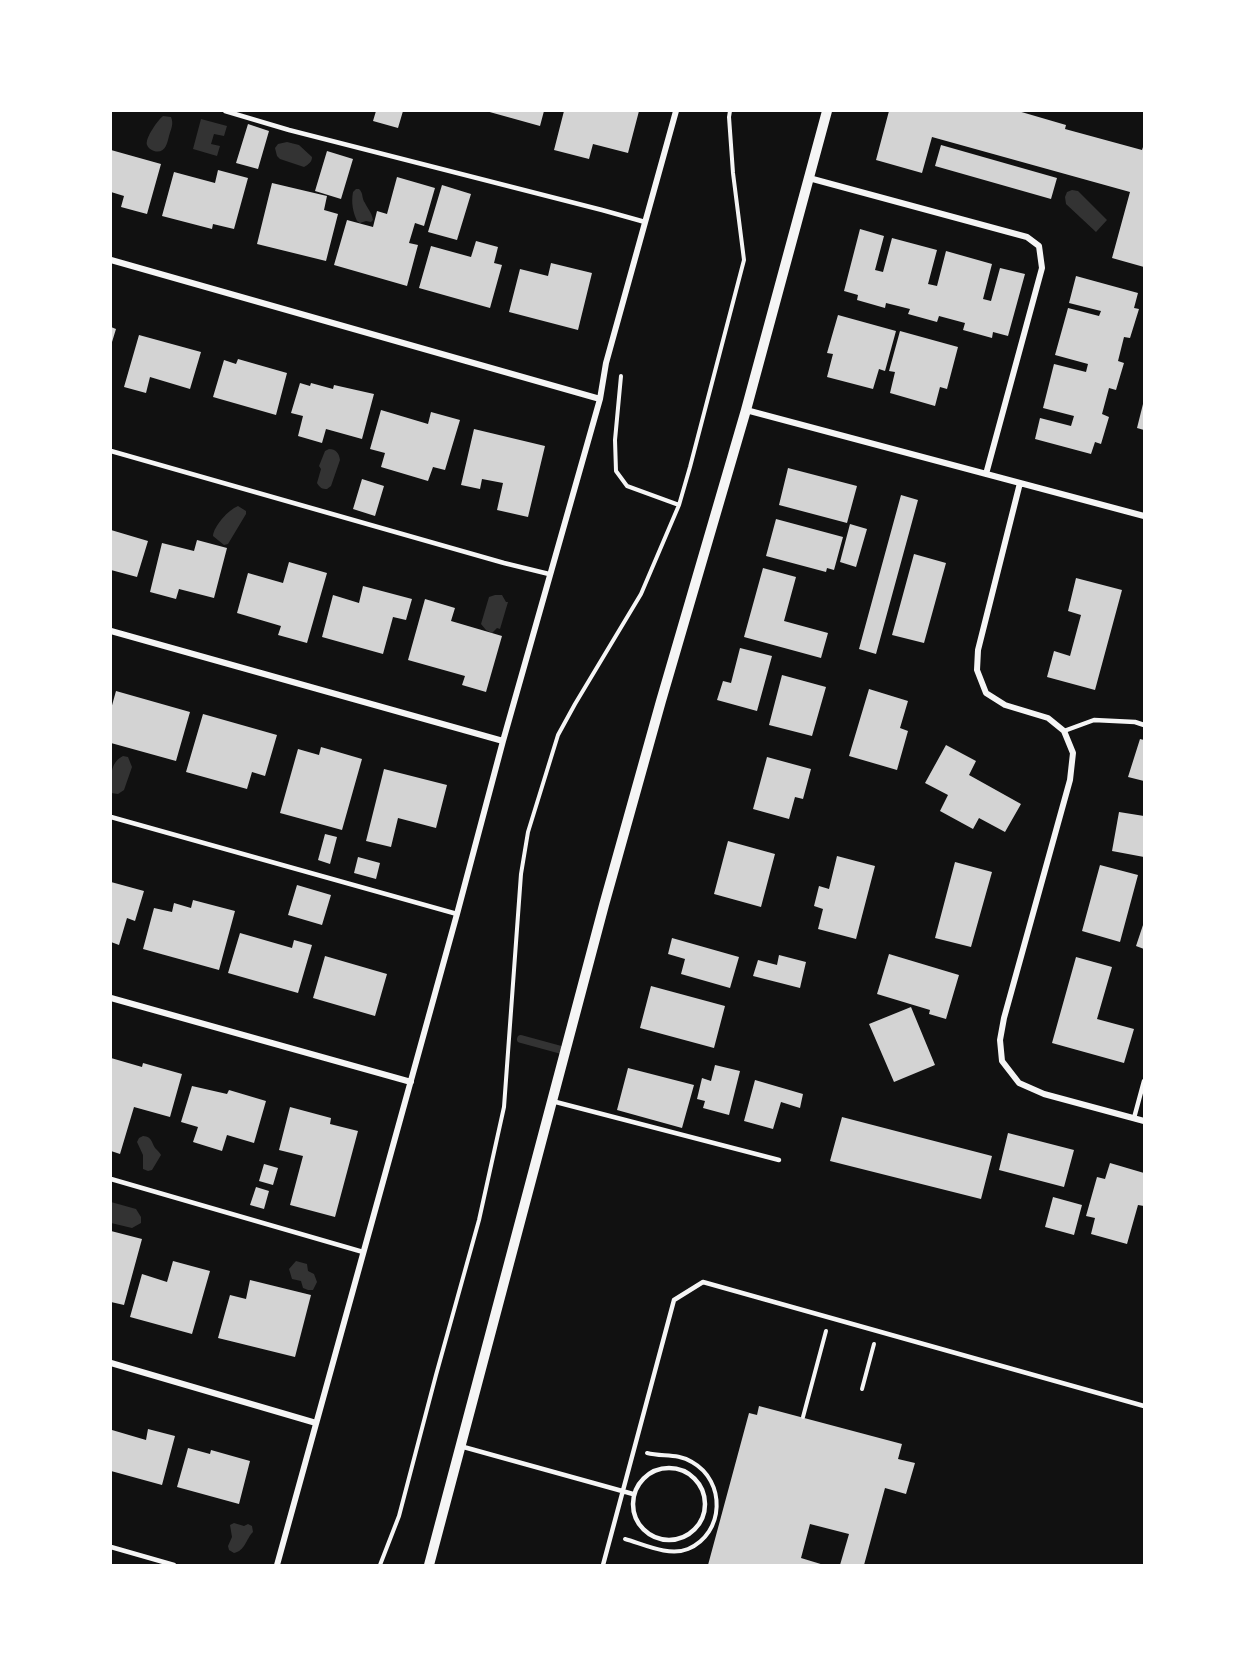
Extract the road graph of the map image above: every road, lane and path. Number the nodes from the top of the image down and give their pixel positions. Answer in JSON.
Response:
{"nodes":[{"id":1,"x":225,"y":111,"type":"edge"},
{"id":2,"x":676,"y":111,"type":"edge"},
{"id":3,"x":730,"y":111,"type":"edge"},
{"id":4,"x":827,"y":111,"type":"edge"},
{"id":5,"x":809,"y":178,"type":"junction"},
{"id":6,"x":645,"y":222,"type":"junction"},
{"id":7,"x":111,"y":260,"type":"edge"},
{"id":8,"x":606,"y":363,"type":"junction"},
{"id":9,"x":600,"y":399,"type":"junction"},
{"id":10,"x":746,"y":410,"type":"junction"},
{"id":11,"x":111,"y":451,"type":"edge"},
{"id":12,"x":986,"y":474,"type":"junction"},
{"id":13,"x":1020,"y":483,"type":"junction"},
{"id":14,"x":679,"y":504,"type":"junction"},
{"id":15,"x":1144,"y":516,"type":"edge"},
{"id":16,"x":549,"y":574,"type":"junction"},
{"id":17,"x":111,"y":631,"type":"edge"},
{"id":18,"x":1144,"y":724,"type":"edge"},
{"id":19,"x":1064,"y":731,"type":"junction"},
{"id":20,"x":503,"y":741,"type":"junction"},
{"id":21,"x":111,"y":817,"type":"edge"},
{"id":22,"x":457,"y":914,"type":"junction"},
{"id":23,"x":111,"y":998,"type":"edge"},
{"id":24,"x":1144,"y":1081,"type":"edge"},
{"id":25,"x":411,"y":1082,"type":"junction"},
{"id":26,"x":552,"y":1101,"type":"junction"},
{"id":27,"x":1134,"y":1118,"type":"junction"},
{"id":28,"x":1144,"y":1121,"type":"edge"},
{"id":29,"x":779,"y":1160,"type":"dead end"},
{"id":30,"x":111,"y":1179,"type":"edge"},
{"id":31,"x":363,"y":1252,"type":"junction"},
{"id":32,"x":830,"y":1318,"type":"junction"},
{"id":33,"x":877,"y":1331,"type":"junction"},
{"id":34,"x":111,"y":1364,"type":"edge"},
{"id":35,"x":862,"y":1389,"type":"dead end"},
{"id":36,"x":1144,"y":1406,"type":"edge"},
{"id":37,"x":803,"y":1418,"type":"dead end"},
{"id":38,"x":316,"y":1423,"type":"junction"},
{"id":39,"x":460,"y":1446,"type":"junction"},
{"id":40,"x":635,"y":1450,"type":"junction"},
{"id":41,"x":623,"y":1491,"type":"junction"},
{"id":42,"x":633,"y":1494,"type":"junction"},
{"id":43,"x":611,"y":1535,"type":"junction"},
{"id":44,"x":111,"y":1547,"type":"edge"},
{"id":45,"x":174,"y":1565,"type":"edge"},
{"id":46,"x":277,"y":1565,"type":"edge"},
{"id":47,"x":380,"y":1565,"type":"edge"},
{"id":48,"x":429,"y":1565,"type":"edge"},
{"id":49,"x":603,"y":1565,"type":"edge"}],
"edges":[{"from":1,"to":6,"type":"lane"},
{"from":2,"to":6,"type":"street"},
{"from":3,"to":14,"type":"path"},
{"from":4,"to":5,"type":"street"},
{"from":5,"to":10,"type":"street"},
{"from":5,"to":12,"type":"street"},
{"from":6,"to":8,"type":"street"},
{"from":7,"to":9,"type":"street"},
{"from":8,"to":9,"type":"street"},
{"from":8,"to":14,"type":"path"},
{"from":9,"to":16,"type":"street"},
{"from":10,"to":12,"type":"street"},
{"from":10,"to":26,"type":"street"},
{"from":11,"to":16,"type":"lane"},
{"from":12,"to":13,"type":"street"},
{"from":13,"to":15,"type":"street"},
{"from":13,"to":19,"type":"street"},
{"from":14,"to":47,"type":"path"},
{"from":16,"to":20,"type":"street"},
{"from":17,"to":20,"type":"street"},
{"from":18,"to":19,"type":"lane"},
{"from":19,"to":27,"type":"street"},
{"from":20,"to":22,"type":"street"},
{"from":21,"to":22,"type":"lane"},
{"from":22,"to":25,"type":"street"},
{"from":23,"to":25,"type":"street"},
{"from":24,"to":27,"type":"lane"},
{"from":25,"to":31,"type":"street"},
{"from":26,"to":29,"type":"lane"},
{"from":26,"to":39,"type":"street"},
{"from":27,"to":28,"type":"street"},
{"from":30,"to":31,"type":"lane"},
{"from":31,"to":38,"type":"street"},
{"from":32,"to":33,"type":"lane"},
{"from":32,"to":37,"type":"path"},
{"from":32,"to":40,"type":"lane"},
{"from":33,"to":35,"type":"path"},
{"from":33,"to":36,"type":"lane"},
{"from":34,"to":38,"type":"street"},
{"from":38,"to":46,"type":"street"},
{"from":39,"to":41,"type":"lane"},
{"from":39,"to":48,"type":"street"},
{"from":40,"to":41,"type":"lane"},
{"from":40,"to":43,"type":"path"},
{"from":41,"to":42,"type":"lane"},
{"from":41,"to":43,"type":"lane"},
{"from":42,"to":42,"type":"lane"},
{"from":43,"to":49,"type":"lane"},
{"from":44,"to":45,"type":"lane"}]}
